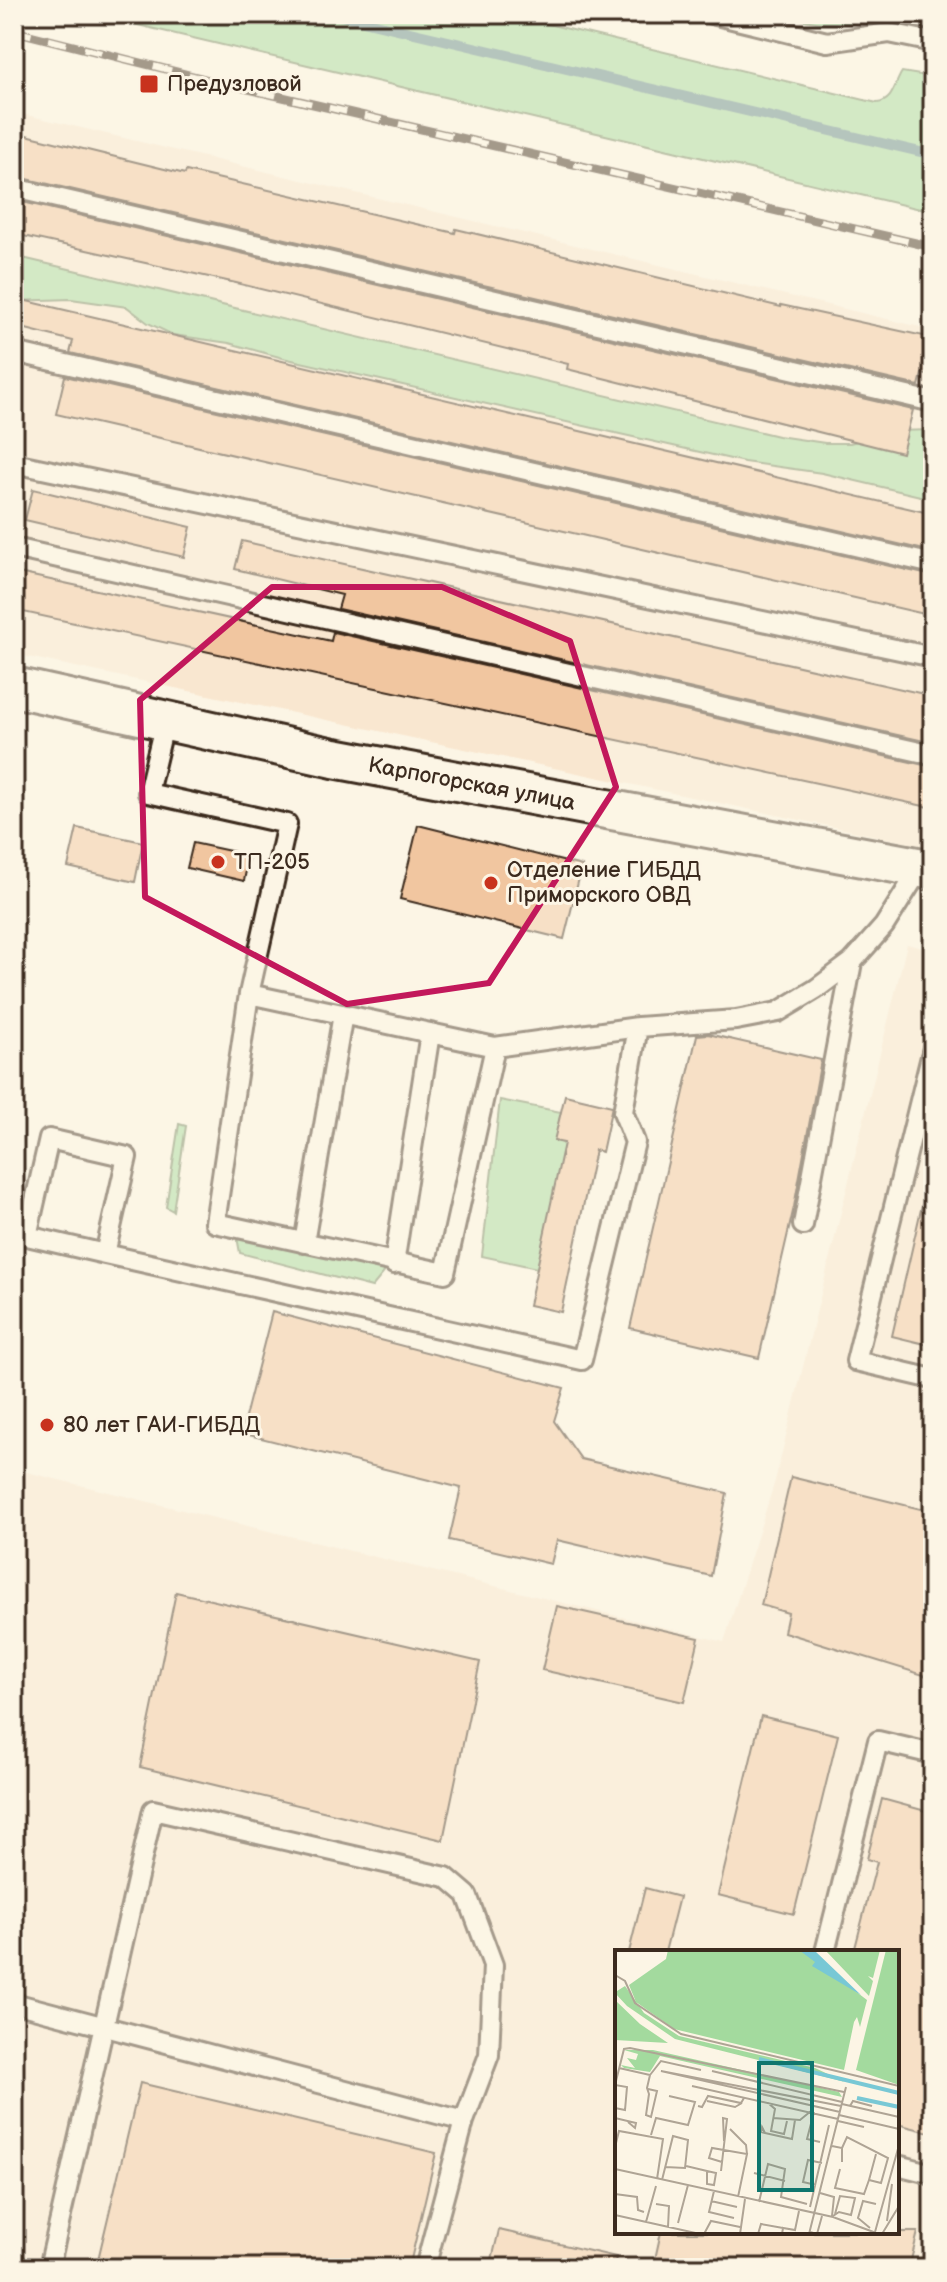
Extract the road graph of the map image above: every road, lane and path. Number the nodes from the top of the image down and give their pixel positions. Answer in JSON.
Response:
{"nodes":[{"id":1,"x":712,"y":14,"type":"edge"},
{"id":2,"x":933,"y":42,"type":"edge"},
{"id":3,"x":14,"y":188,"type":"edge"},
{"id":4,"x":14,"y":352,"type":"edge"},
{"id":5,"x":933,"y":402,"type":"edge"},
{"id":6,"x":14,"y":463,"type":"edge"},
{"id":7,"x":14,"y":548,"type":"edge"},
{"id":8,"x":933,"y":564,"type":"edge"},
{"id":9,"x":933,"y":657,"type":"edge"},
{"id":10,"x":14,"y":687,"type":"edge"},
{"id":11,"x":165,"y":721,"type":"junction"},
{"id":12,"x":933,"y":755,"type":"edge"},
{"id":13,"x":927,"y":868,"type":"edge"},
{"id":14,"x":852,"y":962,"type":"junction"},
{"id":15,"x":249,"y":994,"type":"junction"},
{"id":16,"x":343,"y":1014,"type":"junction"},
{"id":17,"x":638,"y":1027,"type":"junction"},
{"id":18,"x":430,"y":1033,"type":"junction"},
{"id":19,"x":495,"y":1047,"type":"junction"},
{"id":20,"x":933,"y":1048,"type":"edge"},
{"id":21,"x":803,"y":1225,"type":"dead end"},
{"id":22,"x":304,"y":1243,"type":"junction"},
{"id":23,"x":105,"y":1254,"type":"junction"},
{"id":24,"x":394,"y":1264,"type":"junction"},
{"id":25,"x":933,"y":1379,"type":"edge"},
{"id":26,"x":933,"y":1754,"type":"edge"},
{"id":27,"x":826,"y":1950,"type":"edge"},
{"id":28,"x":14,"y":2003,"type":"edge"},
{"id":29,"x":104,"y":2027,"type":"junction"},
{"id":30,"x":464,"y":2121,"type":"junction"},
{"id":31,"x":899,"y":2166,"type":"edge"},
{"id":32,"x":933,"y":2174,"type":"edge"},
{"id":33,"x":49,"y":2268,"type":"edge"},
{"id":34,"x":425,"y":2268,"type":"edge"}],
"edges":[{"from":1,"to":2,"type":"lane"},
{"from":3,"to":5,"type":"lane"},
{"from":4,"to":8,"type":"lane"},
{"from":6,"to":9,"type":"lane"},
{"from":7,"to":12,"type":"lane"},
{"from":10,"to":11,"type":"street","name":"Карпогорская улица"},
{"from":11,"to":13,"type":"street","name":"Карпогорская улица"},
{"from":11,"to":15,"type":"lane"},
{"from":13,"to":14,"type":"lane"},
{"from":14,"to":17,"type":"lane"},
{"from":14,"to":21,"type":"lane"},
{"from":15,"to":16,"type":"lane"},
{"from":15,"to":22,"type":"lane"},
{"from":16,"to":18,"type":"lane"},
{"from":16,"to":22,"type":"lane"},
{"from":17,"to":19,"type":"lane"},
{"from":17,"to":23,"type":"lane"},
{"from":18,"to":19,"type":"lane"},
{"from":18,"to":24,"type":"lane"},
{"from":19,"to":24,"type":"lane"},
{"from":20,"to":25,"type":"lane"},
{"from":22,"to":24,"type":"lane"},
{"from":23,"to":23,"type":"lane"},
{"from":26,"to":27,"type":"lane"},
{"from":28,"to":29,"type":"lane"},
{"from":29,"to":30,"type":"lane"},
{"from":29,"to":30,"type":"lane"},
{"from":29,"to":33,"type":"lane"},
{"from":30,"to":34,"type":"lane"},
{"from":31,"to":32,"type":"lane"}]}
